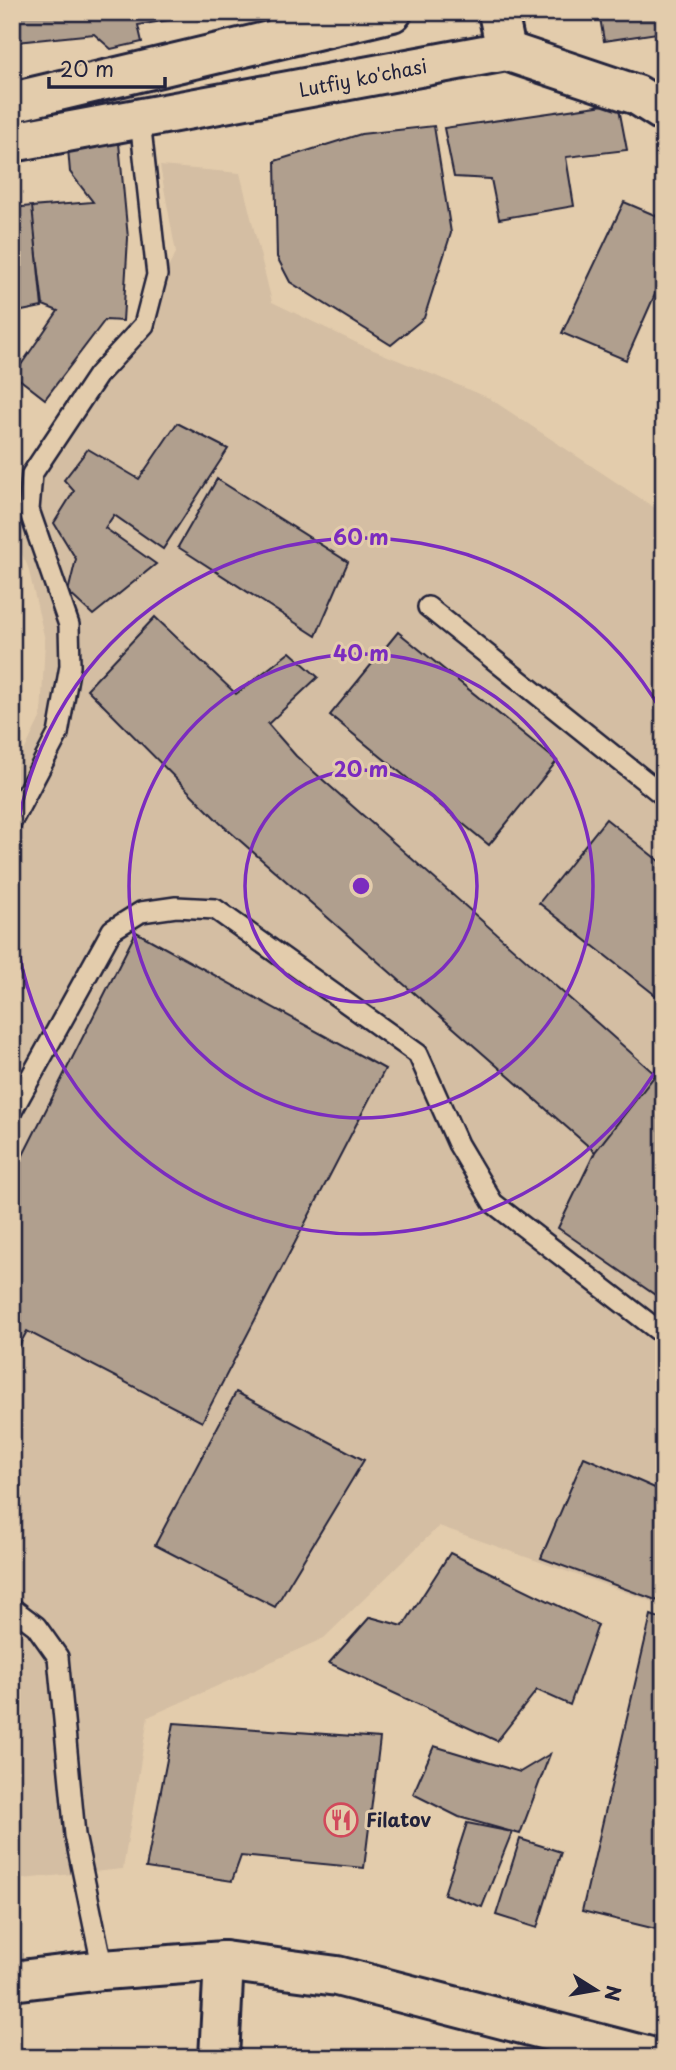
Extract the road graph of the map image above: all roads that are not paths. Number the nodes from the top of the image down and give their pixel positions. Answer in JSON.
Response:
{"nodes":[{"id":1,"x":392,"y":12,"type":"edge"},
{"id":2,"x":498,"y":12,"type":"edge"},
{"id":3,"x":278,"y":27,"type":"edge"},
{"id":4,"x":506,"y":51,"type":"junction"},
{"id":5,"x":12,"y":102,"type":"edge"},
{"id":6,"x":664,"y":112,"type":"edge"},
{"id":7,"x":140,"y":120,"type":"junction"},
{"id":8,"x":12,"y":142,"type":"edge"},
{"id":9,"x":428,"y":607,"type":"dead end"},
{"id":10,"x":664,"y":796,"type":"edge"},
{"id":11,"x":12,"y":821,"type":"edge"},
{"id":12,"x":12,"y":1111,"type":"edge"},
{"id":13,"x":664,"y":1335,"type":"edge"},
{"id":14,"x":12,"y":1608,"type":"edge"},
{"id":15,"x":224,"y":1961,"type":"junction"},
{"id":16,"x":103,"y":1970,"type":"junction"},
{"id":17,"x":12,"y":1981,"type":"edge"},
{"id":18,"x":219,"y":2058,"type":"edge"},
{"id":19,"x":654,"y":2058,"type":"edge"}],
"edges":[{"from":1,"to":3,"type":"street"},
{"from":2,"to":4,"type":"street"},
{"from":3,"to":5,"type":"street"},
{"from":4,"to":6,"type":"street","name":"Lutfiy ko'chasi"},
{"from":4,"to":7,"type":"street","name":"Lutfiy ko'chasi"},
{"from":7,"to":8,"type":"street","name":"Lutfiy ko'chasi"},
{"from":7,"to":11,"type":"lane"},
{"from":9,"to":10,"type":"lane"},
{"from":12,"to":13,"type":"lane"},
{"from":14,"to":16,"type":"lane"},
{"from":15,"to":16,"type":"street"},
{"from":15,"to":18,"type":"street"},
{"from":15,"to":19,"type":"street"},
{"from":16,"to":17,"type":"street"}]}
